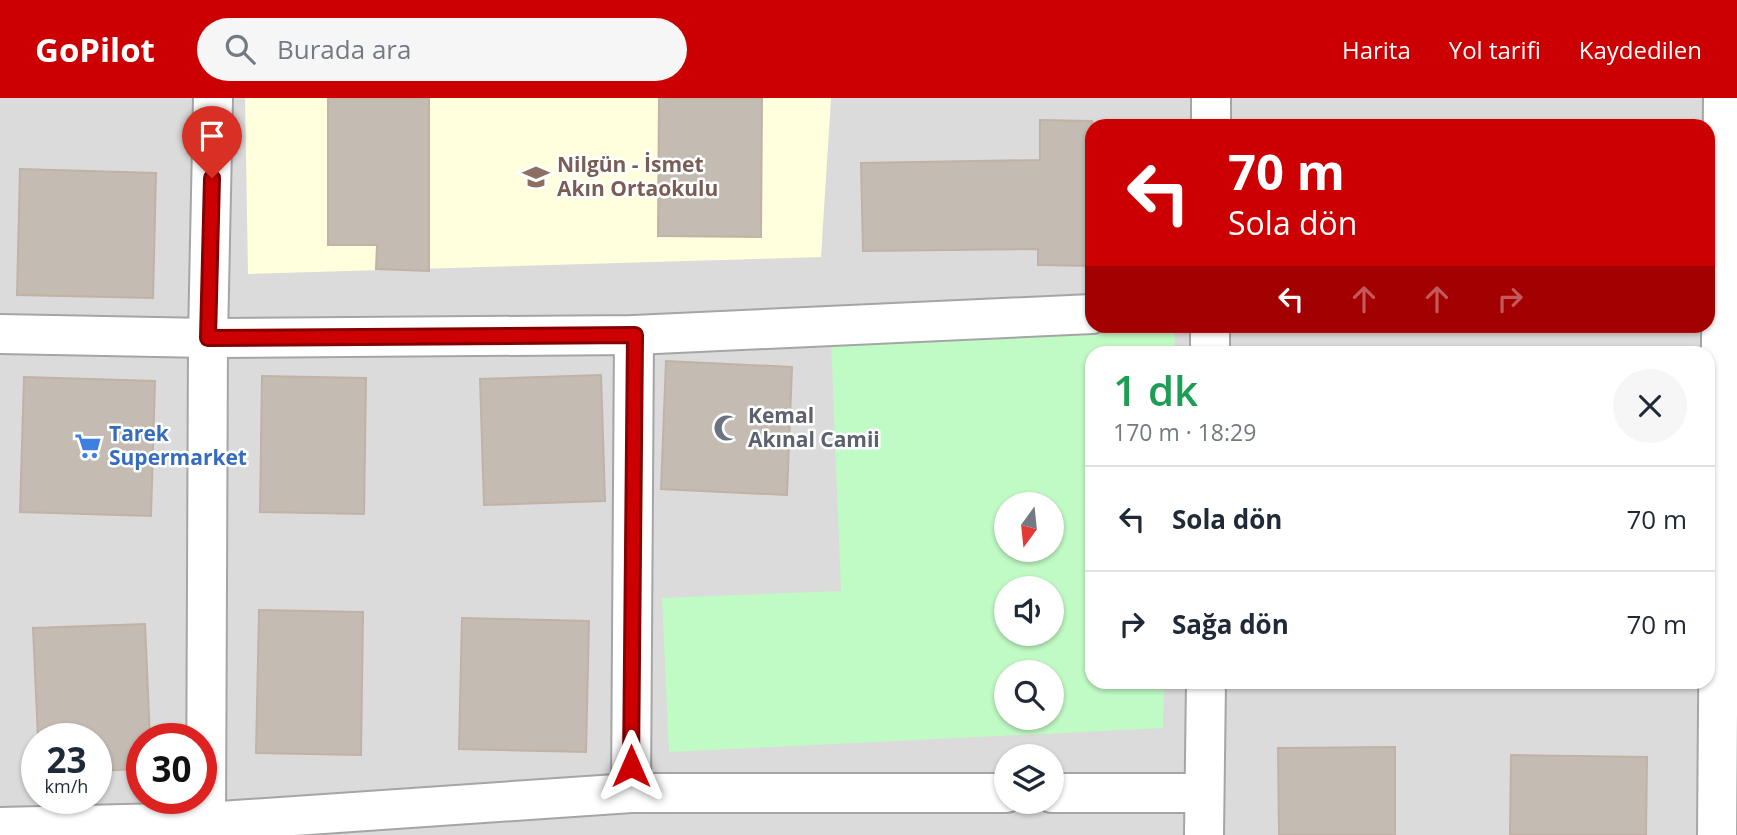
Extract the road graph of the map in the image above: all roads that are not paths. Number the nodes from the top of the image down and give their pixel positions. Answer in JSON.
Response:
{"nodes":[{"id":1,"x":213,"y":98,"type":"edge"},
{"id":2,"x":1212,"y":98,"type":"edge"},
{"id":3,"x":1723,"y":98,"type":"edge"},
{"id":4,"x":1211,"y":119,"type":"edge"},
{"id":5,"x":1085,"y":314,"type":"edge"},
{"id":6,"x":0,"y":334,"type":"edge"},
{"id":7,"x":635,"y":335,"type":"junction"},
{"id":8,"x":208,"y":338,"type":"junction"},
{"id":9,"x":1206,"y":689,"type":"edge"},
{"id":10,"x":631,"y":793,"type":"junction"},
{"id":11,"x":994,"y":793,"type":"edge"},
{"id":12,"x":1064,"y":793,"type":"edge"},
{"id":13,"x":1204,"y":793,"type":"junction"},
{"id":14,"x":1,"y":821,"type":"edge"},
{"id":15,"x":206,"y":822,"type":"junction"},
{"id":16,"x":1204,"y":835,"type":"edge"},
{"id":17,"x":1717,"y":835,"type":"edge"}],
"edges":[{"from":1,"to":8,"type":"street"},
{"from":2,"to":4,"type":"street"},
{"from":3,"to":17,"type":"street"},
{"from":5,"to":7,"type":"street"},
{"from":6,"to":8,"type":"street"},
{"from":7,"to":8,"type":"street"},
{"from":7,"to":10,"type":"street"},
{"from":8,"to":15,"type":"street"},
{"from":9,"to":13,"type":"street"},
{"from":10,"to":11,"type":"street"},
{"from":10,"to":15,"type":"street"},
{"from":12,"to":13,"type":"street"},
{"from":13,"to":16,"type":"street"},
{"from":14,"to":15,"type":"street"}]}
